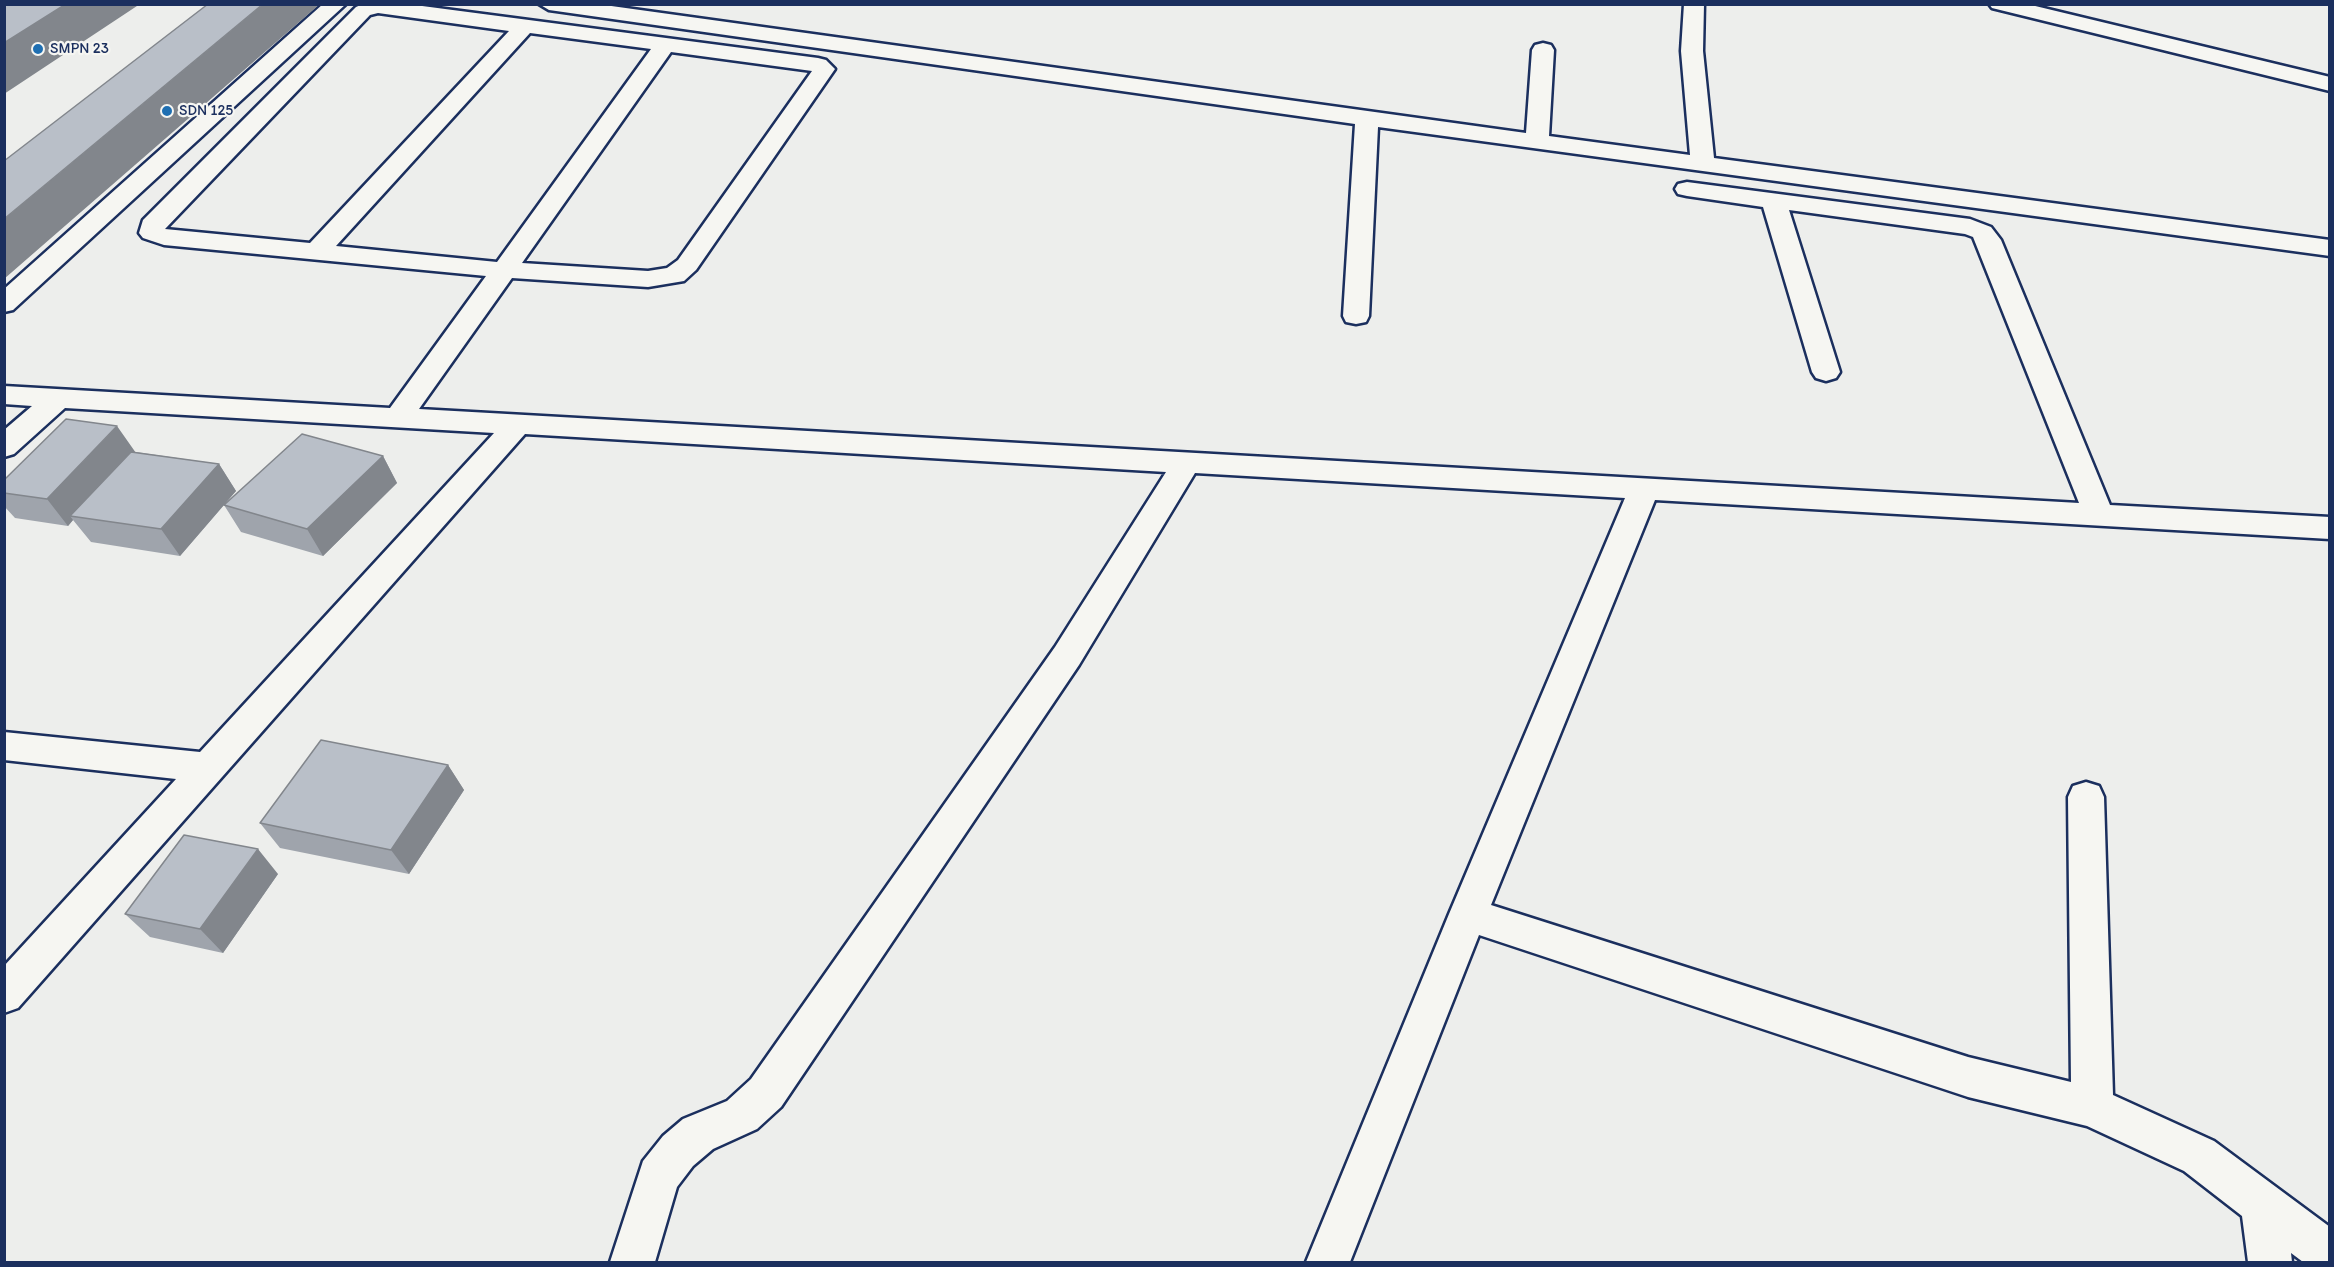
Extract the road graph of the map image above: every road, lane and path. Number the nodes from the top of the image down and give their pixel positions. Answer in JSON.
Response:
{"nodes":[{"id":1,"x":336,"y":4,"type":"edge"},
{"id":2,"x":549,"y":4,"type":"edge"},
{"id":3,"x":1694,"y":4,"type":"edge"},
{"id":4,"x":1998,"y":4,"type":"edge"},
{"id":5,"x":526,"y":25,"type":"junction"},
{"id":6,"x":666,"y":44,"type":"junction"},
{"id":7,"x":1543,"y":50,"type":"dead end"},
{"id":8,"x":2330,"y":84,"type":"edge"},
{"id":9,"x":1367,"y":119,"type":"junction"},
{"id":10,"x":1537,"y":141,"type":"junction"},
{"id":11,"x":1703,"y":163,"type":"junction"},
{"id":12,"x":1687,"y":189,"type":"dead end"},
{"id":13,"x":1774,"y":201,"type":"junction"},
{"id":14,"x":2330,"y":248,"type":"edge"},
{"id":15,"x":316,"y":252,"type":"junction"},
{"id":16,"x":504,"y":270,"type":"junction"},
{"id":17,"x":4,"y":304,"type":"edge"},
{"id":18,"x":1356,"y":316,"type":"dead end"},
{"id":19,"x":1826,"y":372,"type":"dead end"},
{"id":20,"x":4,"y":395,"type":"edge"},
{"id":21,"x":59,"y":398,"type":"junction"},
{"id":22,"x":410,"y":402,"type":"junction"},
{"id":23,"x":517,"y":425,"type":"junction"},
{"id":24,"x":4,"y":447,"type":"edge"},
{"id":25,"x":1186,"y":464,"type":"junction"},
{"id":26,"x":1644,"y":489,"type":"junction"},
{"id":27,"x":2099,"y":515,"type":"junction"},
{"id":28,"x":2330,"y":528,"type":"edge"},
{"id":29,"x":4,"y":746,"type":"edge"},
{"id":30,"x":210,"y":768,"type":"junction"},
{"id":31,"x":2086,"y":797,"type":"dead end"},
{"id":32,"x":1468,"y":914,"type":"junction"},
{"id":33,"x":4,"y":995,"type":"edge"},
{"id":34,"x":2092,"y":1107,"type":"junction"},
{"id":35,"x":2263,"y":1206,"type":"junction"},
{"id":36,"x":2330,"y":1255,"type":"edge"},
{"id":37,"x":633,"y":1263,"type":"edge"},
{"id":38,"x":1328,"y":1263,"type":"edge"},
{"id":39,"x":2270,"y":1263,"type":"edge"}],
"edges":[{"from":1,"to":17,"type":"street"},
{"from":2,"to":9,"type":"street"},
{"from":3,"to":11,"type":"street"},
{"from":4,"to":8,"type":"street"},
{"from":5,"to":6,"type":"street"},
{"from":5,"to":15,"type":"street"},
{"from":5,"to":15,"type":"street"},
{"from":6,"to":16,"type":"street"},
{"from":6,"to":16,"type":"street"},
{"from":7,"to":10,"type":"street"},
{"from":9,"to":10,"type":"street"},
{"from":9,"to":18,"type":"street"},
{"from":10,"to":11,"type":"street"},
{"from":11,"to":14,"type":"street"},
{"from":12,"to":13,"type":"street"},
{"from":13,"to":19,"type":"street"},
{"from":13,"to":27,"type":"street"},
{"from":15,"to":16,"type":"street"},
{"from":16,"to":22,"type":"street"},
{"from":20,"to":21,"type":"street"},
{"from":21,"to":22,"type":"street"},
{"from":21,"to":24,"type":"street"},
{"from":22,"to":23,"type":"street"},
{"from":23,"to":25,"type":"street"},
{"from":23,"to":30,"type":"street"},
{"from":25,"to":26,"type":"street"},
{"from":25,"to":37,"type":"street"},
{"from":26,"to":27,"type":"street"},
{"from":26,"to":32,"type":"street"},
{"from":27,"to":28,"type":"street"},
{"from":29,"to":30,"type":"street"},
{"from":30,"to":33,"type":"street"},
{"from":31,"to":34,"type":"street"},
{"from":32,"to":34,"type":"street"},
{"from":32,"to":38,"type":"street"},
{"from":34,"to":35,"type":"street"},
{"from":35,"to":36,"type":"street"},
{"from":35,"to":39,"type":"street"}]}
